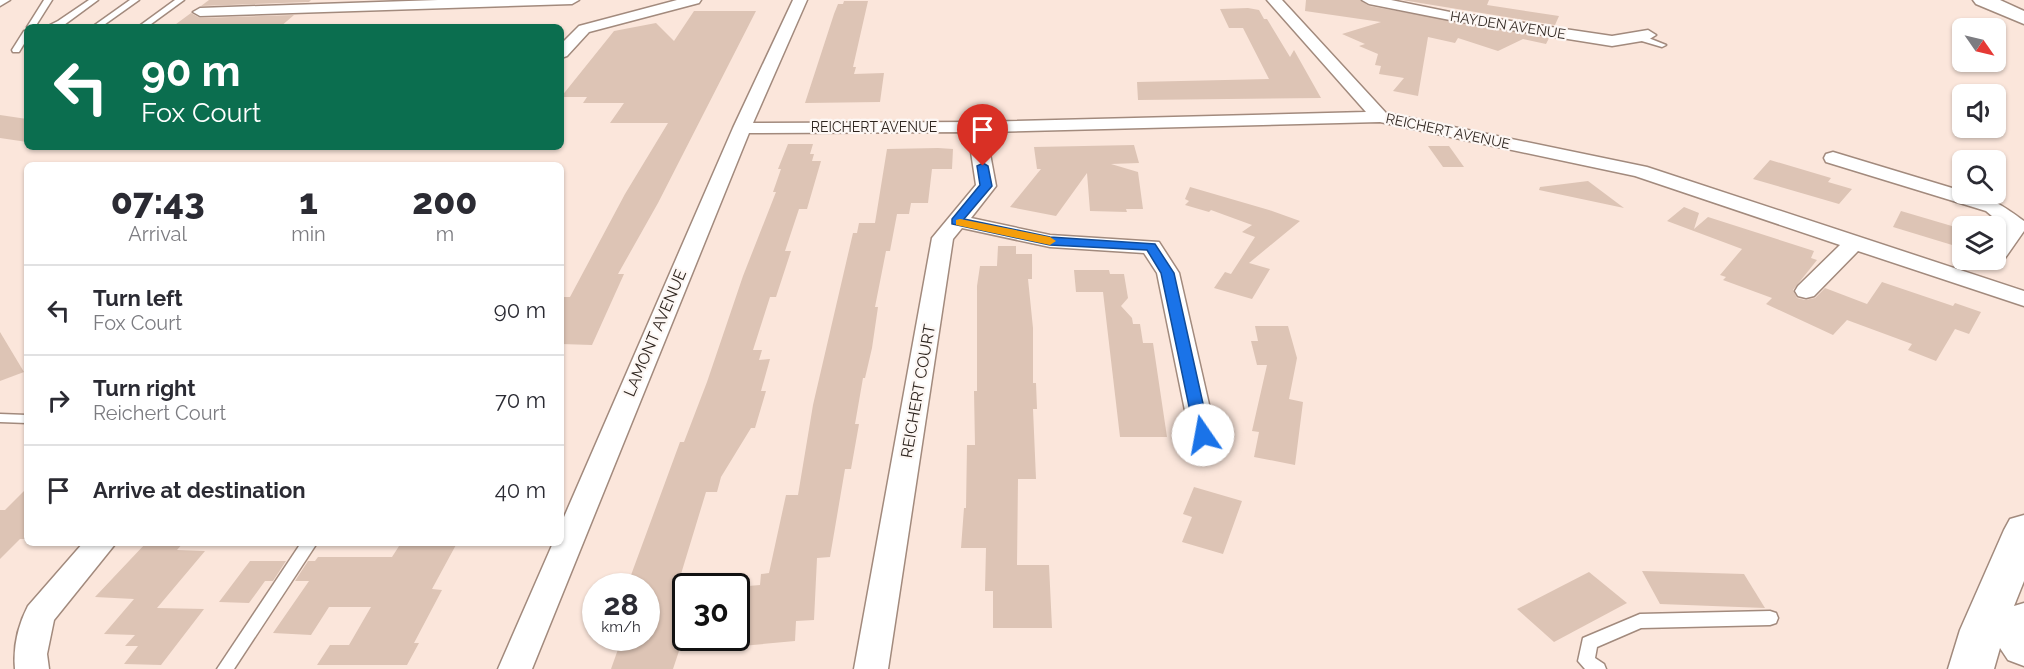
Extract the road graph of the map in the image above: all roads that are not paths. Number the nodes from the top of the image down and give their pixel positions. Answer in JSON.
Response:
{"nodes":[{"id":1,"x":48,"y":0,"type":"edge"},
{"id":2,"x":94,"y":0,"type":"edge"},
{"id":3,"x":135,"y":0,"type":"edge"},
{"id":4,"x":180,"y":0,"type":"edge"},
{"id":5,"x":572,"y":0,"type":"edge"},
{"id":6,"x":694,"y":0,"type":"edge"},
{"id":7,"x":800,"y":0,"type":"edge"},
{"id":8,"x":1274,"y":0,"type":"edge"},
{"id":9,"x":1369,"y":0,"type":"edge"},
{"id":10,"x":1983,"y":0,"type":"edge"},
{"id":11,"x":2010,"y":0,"type":"edge"},
{"id":12,"x":2024,"y":6,"type":"edge"},
{"id":13,"x":333,"y":8,"type":"junction"},
{"id":14,"x":200,"y":12,"type":"dead end"},
{"id":15,"x":2024,"y":18,"type":"edge"},
{"id":16,"x":321,"y":21,"type":"dead end"},
{"id":17,"x":33,"y":24,"type":"edge"},
{"id":18,"x":58,"y":24,"type":"edge"},
{"id":19,"x":100,"y":24,"type":"edge"},
{"id":20,"x":146,"y":24,"type":"edge"},
{"id":21,"x":1643,"y":36,"type":"joint"},
{"id":22,"x":24,"y":38,"type":"edge"},
{"id":23,"x":1662,"y":45,"type":"dead end"},
{"id":24,"x":24,"y":49,"type":"edge"},
{"id":25,"x":564,"y":49,"type":"edge"},
{"id":26,"x":1380,"y":117,"type":"junction"},
{"id":27,"x":976,"y":127,"type":"junction"},
{"id":28,"x":742,"y":128,"type":"junction"},
{"id":29,"x":1833,"y":158,"type":"dead end"},
{"id":30,"x":2004,"y":216,"type":"edge"},
{"id":31,"x":2006,"y":217,"type":"edge"},
{"id":32,"x":956,"y":221,"type":"junction"},
{"id":33,"x":2006,"y":241,"type":"edge"},
{"id":34,"x":1854,"y":243,"type":"junction"},
{"id":35,"x":1985,"y":270,"type":"edge"},
{"id":36,"x":1976,"y":283,"type":"junction"},
{"id":37,"x":1806,"y":291,"type":"dead end"},
{"id":38,"x":2024,"y":299,"type":"edge"},
{"id":39,"x":0,"y":418,"type":"edge"},
{"id":40,"x":24,"y":419,"type":"edge"},
{"id":41,"x":1203,"y":435,"type":"dead end"},
{"id":42,"x":2022,"y":543,"type":"edge"},
{"id":43,"x":98,"y":546,"type":"edge"},
{"id":44,"x":307,"y":546,"type":"edge"},
{"id":45,"x":1770,"y":618,"type":"dead end"},
{"id":46,"x":2024,"y":621,"type":"edge"},
{"id":47,"x":2024,"y":647,"type":"edge"},
{"id":48,"x":32,"y":669,"type":"edge"},
{"id":49,"x":225,"y":669,"type":"edge"},
{"id":50,"x":515,"y":669,"type":"edge"},
{"id":51,"x":871,"y":669,"type":"edge"},
{"id":52,"x":1598,"y":669,"type":"edge"},
{"id":53,"x":1971,"y":669,"type":"edge"}],
"edges":[{"from":1,"to":17,"type":"lane"},
{"from":2,"to":18,"type":"lane"},
{"from":3,"to":19,"type":"lane"},
{"from":4,"to":20,"type":"lane"},
{"from":5,"to":13,"type":"street"},
{"from":6,"to":25,"type":"street"},
{"from":7,"to":28,"type":"street","name":"LAMONT AVENUE"},
{"from":8,"to":26,"type":"street"},
{"from":9,"to":21,"type":"street","name":"HAYDEN AVENUE"},
{"from":10,"to":15,"type":"main road"},
{"from":11,"to":12,"type":"main road"},
{"from":13,"to":14,"type":"street"},
{"from":13,"to":16,"type":"street"},
{"from":21,"to":23,"type":"lane"},
{"from":22,"to":24,"type":"lane"},
{"from":26,"to":27,"type":"street","name":"REICHERT AVENUE"},
{"from":26,"to":34,"type":"street","name":"REICHERT AVENUE"},
{"from":27,"to":28,"type":"street","name":"REICHERT AVENUE"},
{"from":27,"to":32,"type":"street","name":"REICHERT COURT"},
{"from":28,"to":50,"type":"street","name":"LAMONT AVENUE"},
{"from":29,"to":30,"type":"street"},
{"from":31,"to":33,"type":"street"},
{"from":32,"to":41,"type":"street"},
{"from":32,"to":51,"type":"street","name":"REICHERT COURT"},
{"from":34,"to":36,"type":"street","name":"REICHERT AVENUE"},
{"from":34,"to":37,"type":"street"},
{"from":35,"to":36,"type":"street"},
{"from":36,"to":38,"type":"street","name":"REICHERT AVENUE"},
{"from":39,"to":40,"type":"lane"},
{"from":42,"to":53,"type":"main road"},
{"from":43,"to":48,"type":"street"},
{"from":44,"to":49,"type":"lane"},
{"from":45,"to":52,"type":"lane"},
{"from":46,"to":47,"type":"main road"}]}
